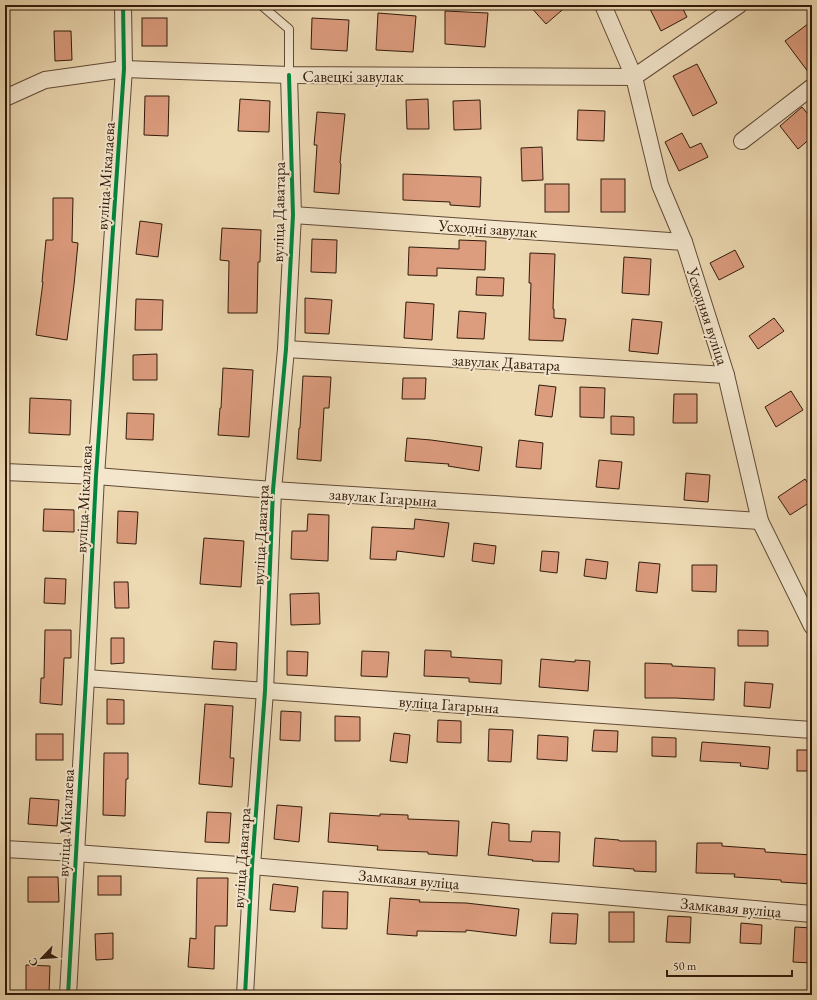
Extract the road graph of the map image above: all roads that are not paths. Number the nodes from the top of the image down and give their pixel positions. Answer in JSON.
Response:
{"nodes":[{"id":1,"x":123,"y":5,"type":"edge"},
{"id":2,"x":261,"y":5,"type":"edge"},
{"id":3,"x":603,"y":5,"type":"edge"},
{"id":4,"x":738,"y":5,"type":"edge"},
{"id":5,"x":124,"y":69,"type":"junction"},
{"id":6,"x":290,"y":75,"type":"junction"},
{"id":7,"x":634,"y":77,"type":"junction"},
{"id":8,"x":812,"y":87,"type":"edge"},
{"id":9,"x":5,"y":98,"type":"edge"},
{"id":10,"x":742,"y":141,"type":"dead end"},
{"id":11,"x":293,"y":215,"type":"junction"},
{"id":12,"x":684,"y":242,"type":"junction"},
{"id":13,"x":286,"y":348,"type":"junction"},
{"id":14,"x":726,"y":375,"type":"junction"},
{"id":15,"x":5,"y":472,"type":"edge"},
{"id":16,"x":96,"y":476,"type":"junction"},
{"id":17,"x":273,"y":490,"type":"junction"},
{"id":18,"x":760,"y":521,"type":"junction"},
{"id":19,"x":812,"y":626,"type":"edge"},
{"id":20,"x":86,"y":678,"type":"junction"},
{"id":21,"x":265,"y":691,"type":"junction"},
{"id":22,"x":812,"y":730,"type":"edge"},
{"id":23,"x":5,"y":849,"type":"edge"},
{"id":24,"x":75,"y":853,"type":"junction"},
{"id":25,"x":252,"y":866,"type":"junction"},
{"id":26,"x":812,"y":914,"type":"edge"},
{"id":27,"x":68,"y":995,"type":"edge"},
{"id":28,"x":244,"y":995,"type":"edge"}],
"edges":[{"from":1,"to":5,"type":"street","name":"вуліца Мікалаева"},
{"from":2,"to":6,"type":"lane"},
{"from":3,"to":7,"type":"street","name":"Усходняя вуліца"},
{"from":4,"to":7,"type":"street"},
{"from":5,"to":6,"type":"street","name":"Савецкі завулак"},
{"from":5,"to":9,"type":"street","name":"Савецкі завулак"},
{"from":5,"to":16,"type":"street","name":"вуліца Мікалаева"},
{"from":6,"to":7,"type":"street","name":"Савецкі завулак"},
{"from":6,"to":11,"type":"street","name":"вуліца Даватара"},
{"from":7,"to":12,"type":"street","name":"Усходняя вуліца"},
{"from":8,"to":10,"type":"street"},
{"from":11,"to":12,"type":"street","name":"Усходні завулак"},
{"from":11,"to":13,"type":"street","name":"вуліца Даватара"},
{"from":12,"to":14,"type":"street","name":"Усходняя вуліца"},
{"from":13,"to":14,"type":"street","name":"завулак Даватара"},
{"from":13,"to":17,"type":"street","name":"вуліца Даватара"},
{"from":14,"to":18,"type":"street","name":"Усходняя вуліца"},
{"from":15,"to":16,"type":"street","name":"завулак Гагарына"},
{"from":16,"to":17,"type":"street","name":"завулак Гагарына"},
{"from":16,"to":20,"type":"street","name":"вуліца Мікалаева"},
{"from":17,"to":18,"type":"street","name":"завулак Гагарына"},
{"from":17,"to":21,"type":"street","name":"вуліца Даватара"},
{"from":18,"to":19,"type":"street","name":"Усходняя вуліца"},
{"from":20,"to":21,"type":"street","name":"вуліца Гагарына"},
{"from":20,"to":24,"type":"street","name":"вуліца Мікалаева"},
{"from":21,"to":22,"type":"street","name":"вуліца Гагарына"},
{"from":21,"to":25,"type":"street","name":"вуліца Даватара"},
{"from":23,"to":24,"type":"street","name":"Замкавая вуліца"},
{"from":24,"to":25,"type":"street","name":"Замкавая вуліца"},
{"from":24,"to":27,"type":"street","name":"вуліца Мікалаева"},
{"from":25,"to":26,"type":"street","name":"Замкавая вуліца"},
{"from":25,"to":28,"type":"street","name":"вуліца Даватара"}]}
